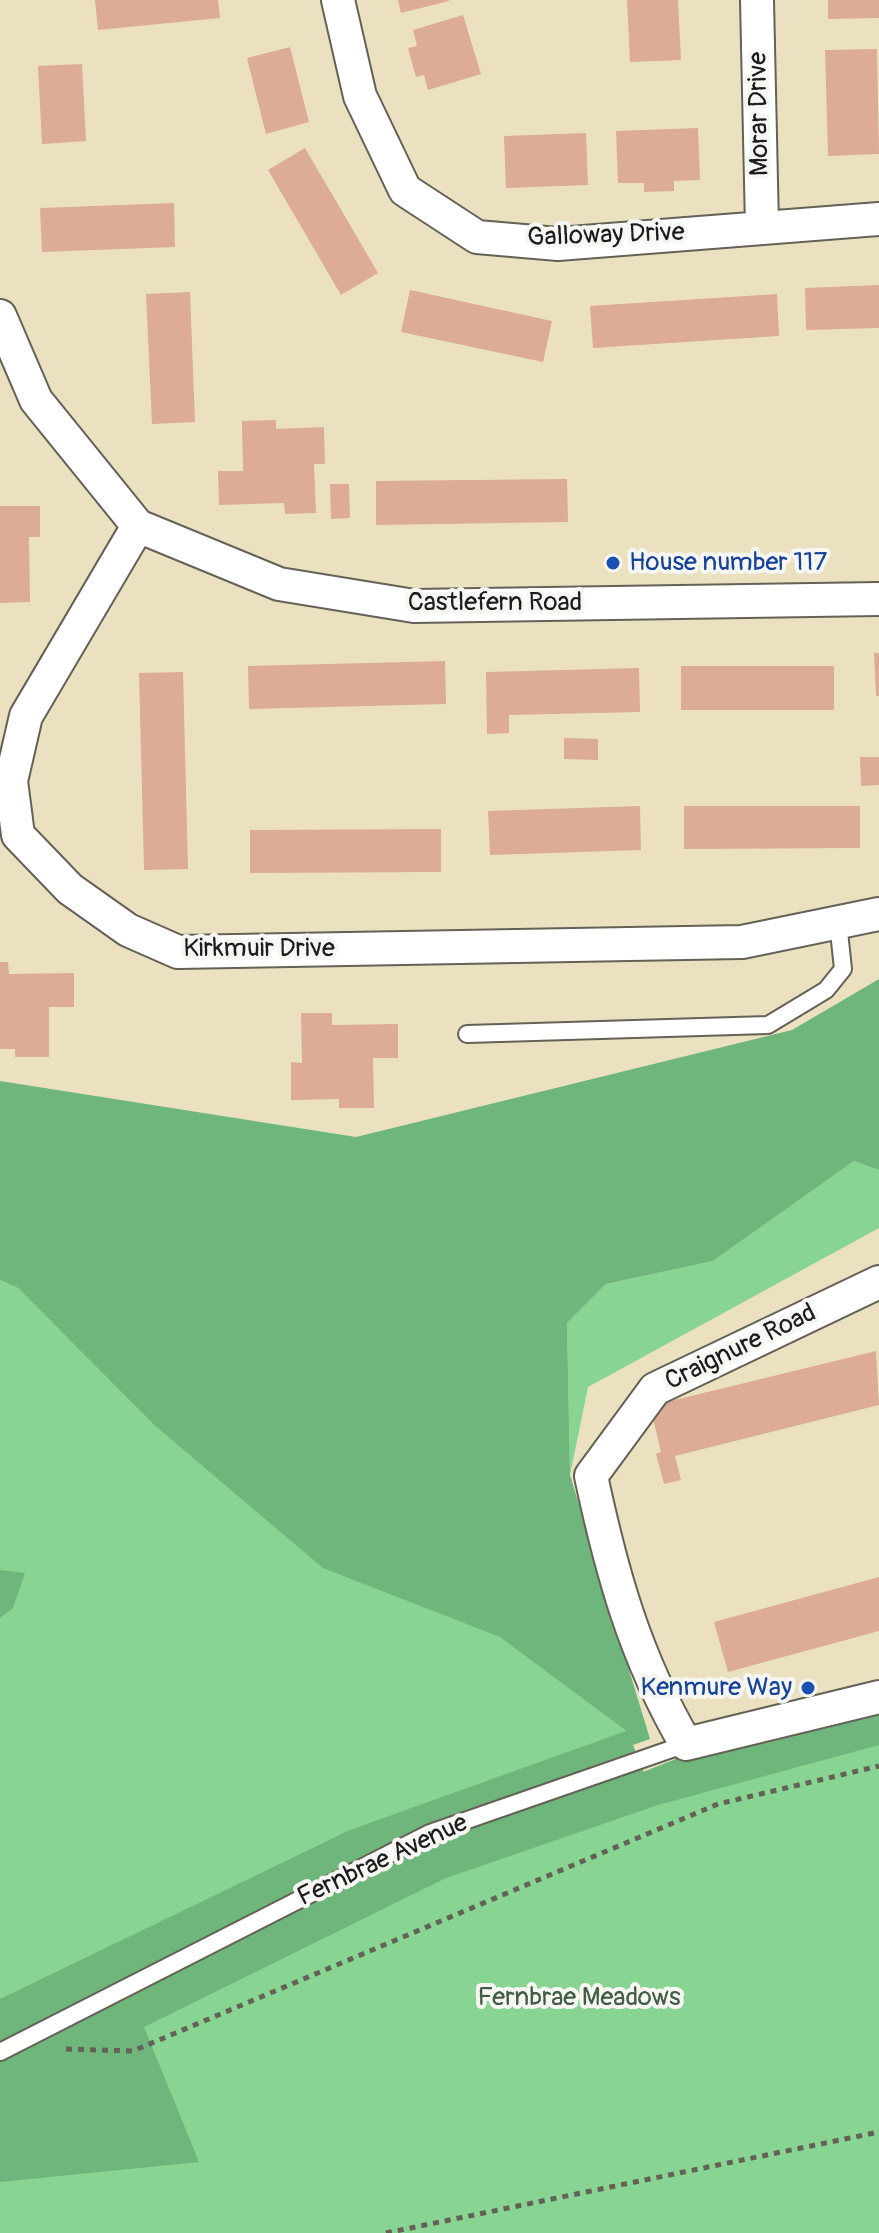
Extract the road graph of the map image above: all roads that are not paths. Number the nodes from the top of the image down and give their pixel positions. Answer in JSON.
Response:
{"nodes":[{"id":1,"x":338,"y":0,"type":"edge"},
{"id":2,"x":757,"y":0,"type":"edge"},
{"id":3,"x":879,"y":219,"type":"edge"},
{"id":4,"x":762,"y":227,"type":"junction"},
{"id":5,"x":0,"y":316,"type":"edge"},
{"id":6,"x":138,"y":526,"type":"junction"},
{"id":7,"x":879,"y":599,"type":"edge"},
{"id":8,"x":9,"y":843,"type":"edge"},
{"id":9,"x":879,"y":914,"type":"edge"},
{"id":10,"x":838,"y":922,"type":"junction"},
{"id":11,"x":467,"y":1034,"type":"dead end"},
{"id":12,"x":879,"y":1282,"type":"edge"},
{"id":13,"x":879,"y":1697,"type":"edge"},
{"id":14,"x":686,"y":1744,"type":"junction"},
{"id":15,"x":4,"y":2050,"type":"edge"}],
"edges":[{"from":1,"to":4,"type":"street","name":"Galloway Drive"},
{"from":2,"to":4,"type":"street","name":"Morar Drive"},
{"from":3,"to":4,"type":"street","name":"Galloway Drive"},
{"from":5,"to":6,"type":"street","name":"Castlefern Road"},
{"from":6,"to":7,"type":"street","name":"Castlefern Road"},
{"from":6,"to":8,"type":"street","name":"Kirkmuir Drive"},
{"from":8,"to":10,"type":"street","name":"Kirkmuir Drive"},
{"from":9,"to":10,"type":"street","name":"Kirkmuir Drive"},
{"from":10,"to":11,"type":"lane"},
{"from":12,"to":14,"type":"street","name":"Craignure Road"},
{"from":13,"to":14,"type":"street","name":"Fernbrae Avenue"},
{"from":14,"to":15,"type":"lane","name":"Fernbrae Avenue"}]}
